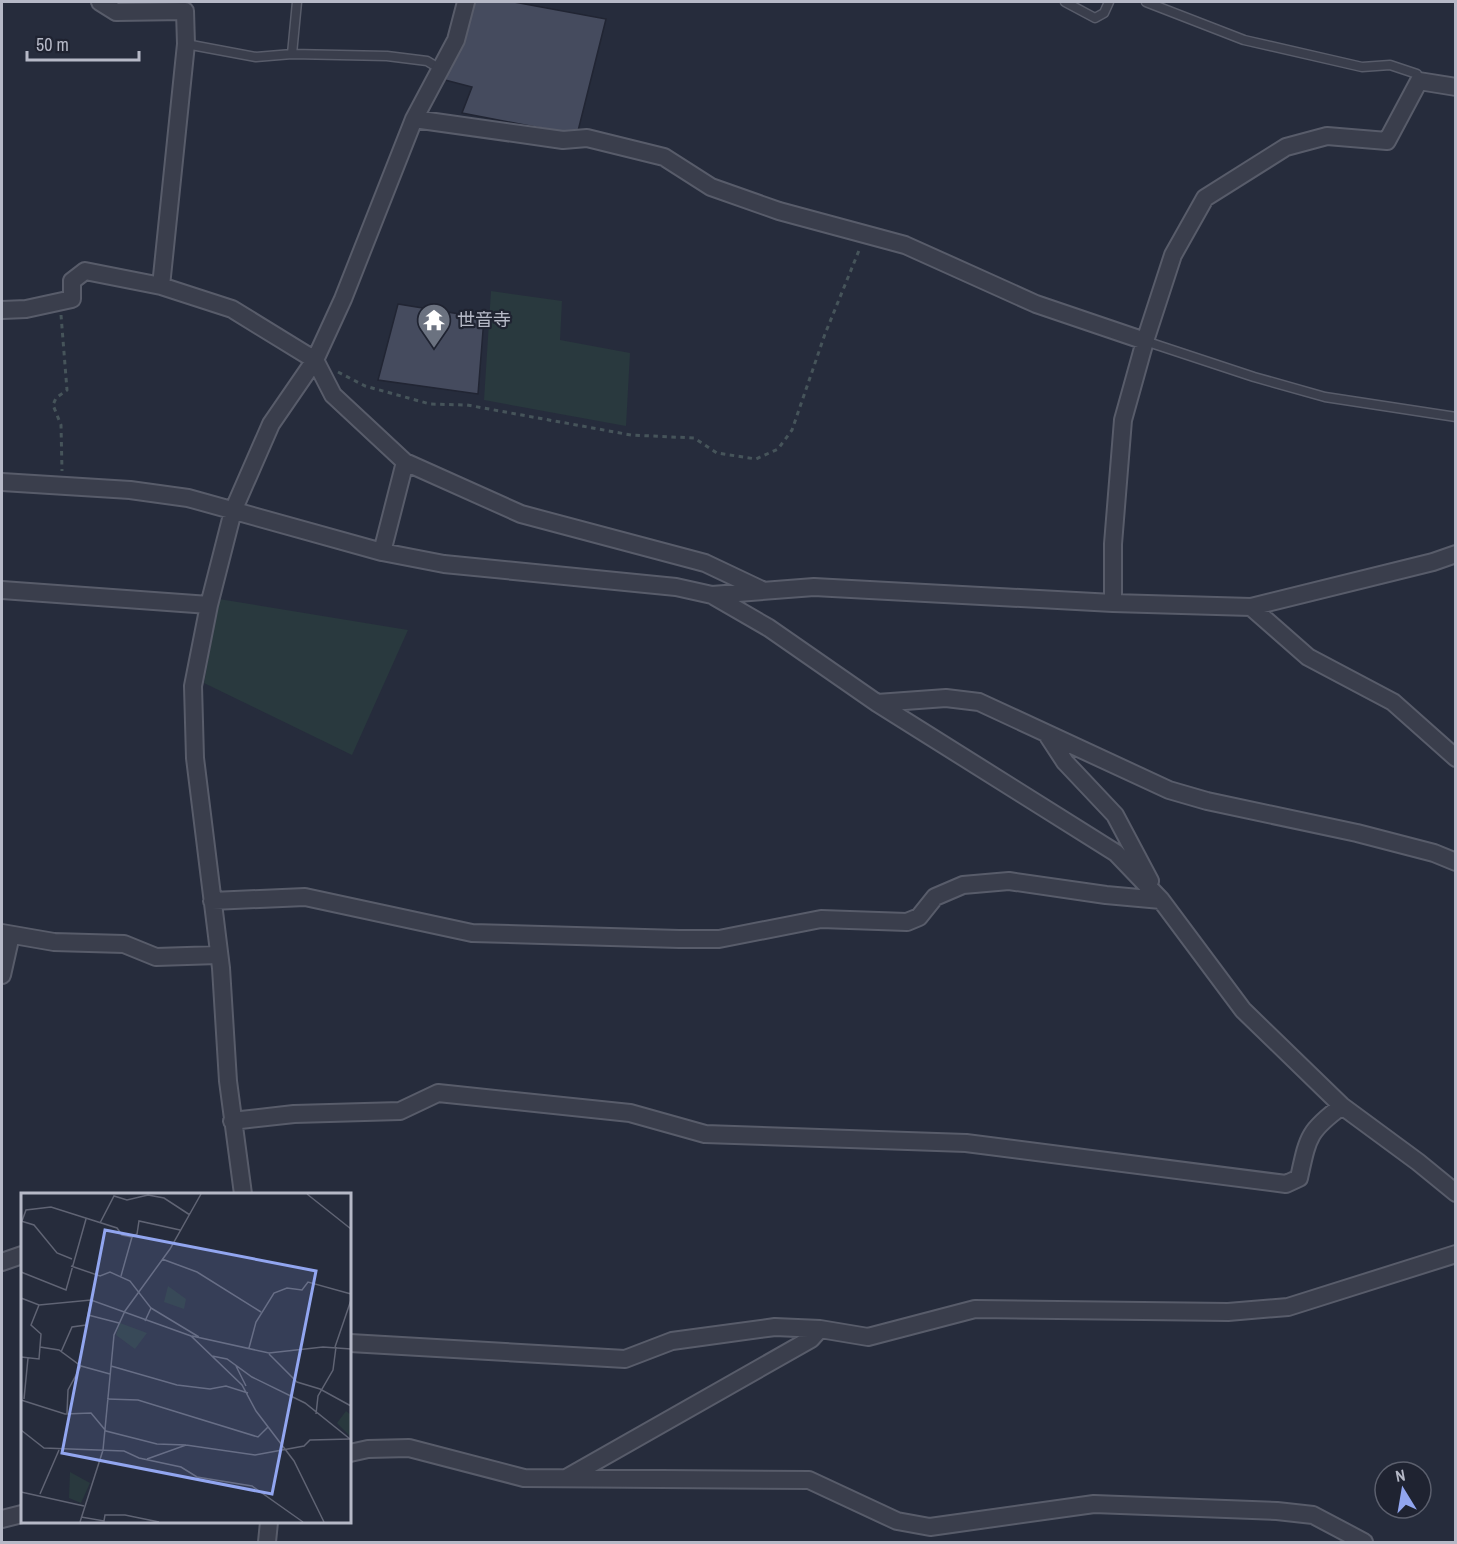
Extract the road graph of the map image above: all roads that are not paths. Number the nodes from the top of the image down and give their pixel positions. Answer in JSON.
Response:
{"nodes":[{"id":1,"x":100,"y":2,"type":"edge"},
{"id":2,"x":297,"y":2,"type":"edge"},
{"id":3,"x":466,"y":2,"type":"edge"},
{"id":4,"x":1065,"y":2,"type":"edge"},
{"id":5,"x":1109,"y":2,"type":"edge"},
{"id":6,"x":1146,"y":2,"type":"edge"},
{"id":7,"x":186,"y":6,"type":"edge"},
{"id":8,"x":186,"y":44,"type":"junction"},
{"id":9,"x":292,"y":54,"type":"junction"},
{"id":10,"x":442,"y":70,"type":"junction"},
{"id":11,"x":1419,"y":81,"type":"junction"},
{"id":12,"x":1455,"y":87,"type":"edge"},
{"id":13,"x":414,"y":118,"type":"junction"},
{"id":14,"x":161,"y":285,"type":"junction"},
{"id":15,"x":2,"y":310,"type":"edge"},
{"id":16,"x":1144,"y":341,"type":"junction"},
{"id":17,"x":315,"y":360,"type":"junction"},
{"id":18,"x":1455,"y":417,"type":"edge"},
{"id":19,"x":405,"y":462,"type":"junction"},
{"id":20,"x":2,"y":483,"type":"edge"},
{"id":21,"x":233,"y":511,"type":"junction"},
{"id":22,"x":382,"y":552,"type":"junction"},
{"id":23,"x":1455,"y":554,"type":"edge"},
{"id":24,"x":2,"y":590,"type":"edge"},
{"id":25,"x":764,"y":591,"type":"junction"},
{"id":26,"x":712,"y":595,"type":"junction"},
{"id":27,"x":1113,"y":603,"type":"junction"},
{"id":28,"x":209,"y":605,"type":"junction"},
{"id":29,"x":1251,"y":607,"type":"junction"},
{"id":30,"x":877,"y":703,"type":"junction"},
{"id":31,"x":1048,"y":736,"type":"junction"},
{"id":32,"x":1455,"y":758,"type":"edge"},
{"id":33,"x":1455,"y":862,"type":"edge"},
{"id":34,"x":1161,"y":900,"type":"junction"},
{"id":35,"x":212,"y":901,"type":"junction"},
{"id":36,"x":6,"y":934,"type":"edge"},
{"id":37,"x":218,"y":955,"type":"junction"},
{"id":38,"x":2,"y":975,"type":"edge"},
{"id":39,"x":1342,"y":1106,"type":"junction"},
{"id":40,"x":232,"y":1121,"type":"junction"},
{"id":41,"x":243,"y":1193,"type":"edge"},
{"id":42,"x":1455,"y":1193,"type":"edge"},
{"id":43,"x":1455,"y":1254,"type":"edge"},
{"id":44,"x":21,"y":1255,"type":"edge"},
{"id":45,"x":2,"y":1262,"type":"edge"},
{"id":46,"x":820,"y":1329,"type":"junction"},
{"id":47,"x":351,"y":1344,"type":"edge"},
{"id":48,"x":351,"y":1453,"type":"edge"},
{"id":49,"x":568,"y":1477,"type":"junction"},
{"id":50,"x":21,"y":1514,"type":"edge"},
{"id":51,"x":2,"y":1519,"type":"edge"},
{"id":52,"x":269,"y":1523,"type":"edge"},
{"id":53,"x":267,"y":1542,"type":"edge"},
{"id":54,"x":1364,"y":1542,"type":"edge"}],
"edges":[{"from":1,"to":7,"type":"street"},
{"from":2,"to":9,"type":"lane"},
{"from":3,"to":10,"type":"street"},
{"from":4,"to":5,"type":"lane"},
{"from":6,"to":11,"type":"lane"},
{"from":7,"to":8,"type":"street"},
{"from":8,"to":9,"type":"lane"},
{"from":8,"to":14,"type":"street"},
{"from":9,"to":10,"type":"lane"},
{"from":10,"to":13,"type":"street"},
{"from":11,"to":12,"type":"street"},
{"from":11,"to":16,"type":"street"},
{"from":13,"to":16,"type":"street"},
{"from":13,"to":17,"type":"street"},
{"from":14,"to":15,"type":"street"},
{"from":14,"to":17,"type":"street"},
{"from":16,"to":18,"type":"lane"},
{"from":16,"to":27,"type":"street"},
{"from":17,"to":19,"type":"street"},
{"from":17,"to":21,"type":"street"},
{"from":19,"to":22,"type":"street"},
{"from":19,"to":25,"type":"street"},
{"from":20,"to":21,"type":"street"},
{"from":21,"to":22,"type":"street"},
{"from":21,"to":28,"type":"street"},
{"from":22,"to":26,"type":"street"},
{"from":23,"to":29,"type":"street"},
{"from":24,"to":28,"type":"street"},
{"from":25,"to":26,"type":"street"},
{"from":25,"to":27,"type":"street"},
{"from":26,"to":30,"type":"street"},
{"from":27,"to":29,"type":"street"},
{"from":28,"to":35,"type":"street"},
{"from":29,"to":32,"type":"street"},
{"from":30,"to":31,"type":"street"},
{"from":30,"to":34,"type":"street"},
{"from":31,"to":33,"type":"street"},
{"from":31,"to":34,"type":"street"},
{"from":34,"to":35,"type":"street"},
{"from":34,"to":39,"type":"street"},
{"from":35,"to":37,"type":"street"},
{"from":36,"to":37,"type":"street"},
{"from":36,"to":38,"type":"street"},
{"from":37,"to":40,"type":"street"},
{"from":39,"to":40,"type":"street"},
{"from":39,"to":42,"type":"street"},
{"from":40,"to":41,"type":"street"},
{"from":43,"to":46,"type":"street"},
{"from":44,"to":45,"type":"street"},
{"from":46,"to":47,"type":"street"},
{"from":46,"to":49,"type":"street"},
{"from":48,"to":49,"type":"street"},
{"from":49,"to":54,"type":"street"},
{"from":50,"to":51,"type":"street"},
{"from":52,"to":53,"type":"street"}]}
